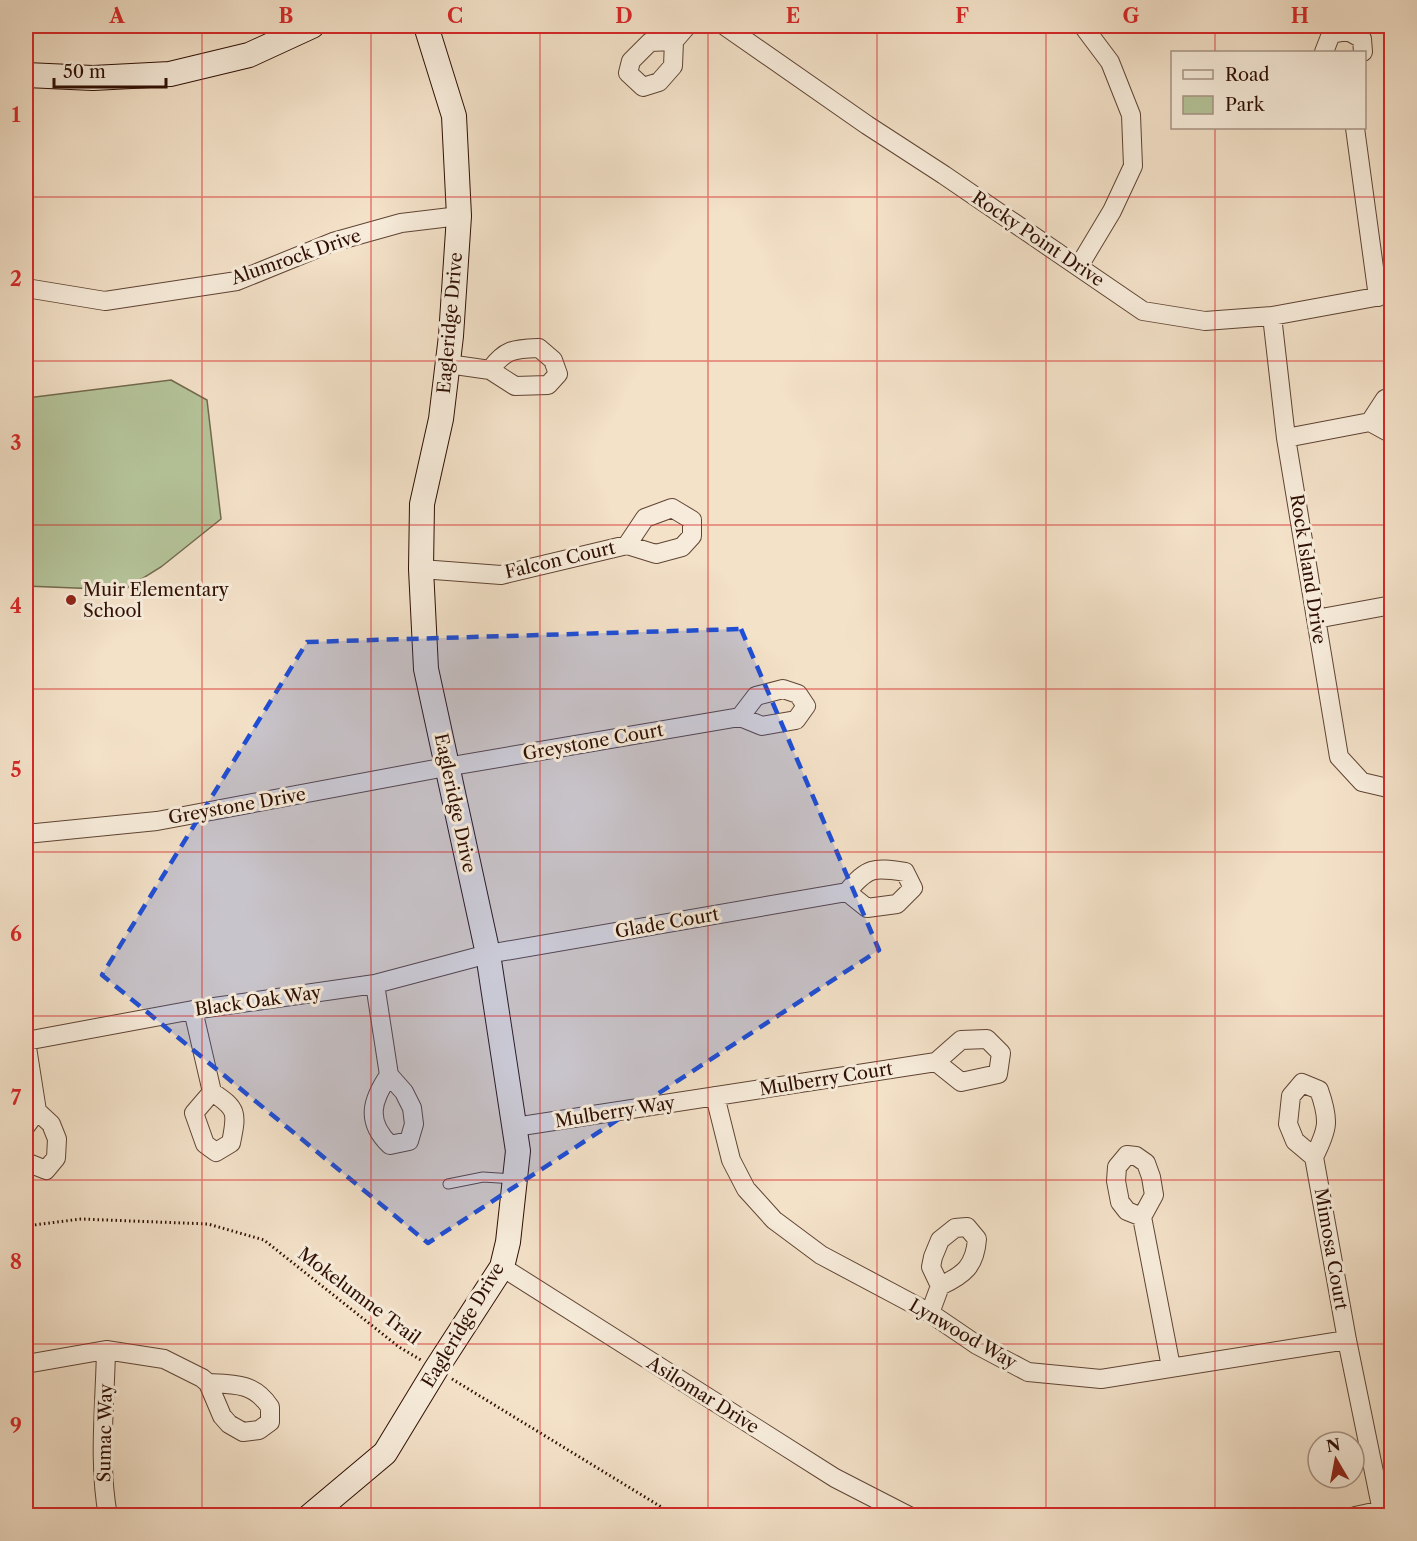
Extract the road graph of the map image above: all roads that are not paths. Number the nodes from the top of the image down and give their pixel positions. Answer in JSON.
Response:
{"nodes":[{"id":1,"x":312,"y":26,"type":"edge"},
{"id":2,"x":426,"y":26,"type":"edge"},
{"id":3,"x":687,"y":26,"type":"edge"},
{"id":4,"x":725,"y":26,"type":"edge"},
{"id":5,"x":1083,"y":26,"type":"edge"},
{"id":6,"x":674,"y":41,"type":"dead end"},
{"id":7,"x":1324,"y":51,"type":"edge"},
{"id":8,"x":1363,"y":51,"type":"edge"},
{"id":9,"x":26,"y":75,"type":"edge"},
{"id":10,"x":1355,"y":129,"type":"edge"},
{"id":11,"x":459,"y":216,"type":"junction"},
{"id":12,"x":1079,"y":266,"type":"junction"},
{"id":13,"x":26,"y":288,"type":"edge"},
{"id":14,"x":1385,"y":296,"type":"edge"},
{"id":15,"x":1272,"y":316,"type":"junction"},
{"id":16,"x":448,"y":364,"type":"junction"},
{"id":17,"x":490,"y":370,"type":"dead end"},
{"id":18,"x":1392,"y":396,"type":"edge"},
{"id":19,"x":1370,"y":422,"type":"junction"},
{"id":20,"x":1392,"y":434,"type":"edge"},
{"id":21,"x":1286,"y":438,"type":"junction"},
{"id":22,"x":627,"y":545,"type":"dead end"},
{"id":23,"x":421,"y":569,"type":"junction"},
{"id":24,"x":1392,"y":605,"type":"edge"},
{"id":25,"x":1316,"y":619,"type":"junction"},
{"id":26,"x":740,"y":717,"type":"dead end"},
{"id":27,"x":446,"y":767,"type":"junction"},
{"id":28,"x":1392,"y":789,"type":"edge"},
{"id":29,"x":26,"y":834,"type":"edge"},
{"id":30,"x":847,"y":892,"type":"dead end"},
{"id":31,"x":488,"y":954,"type":"junction"},
{"id":32,"x":375,"y":984,"type":"junction"},
{"id":33,"x":193,"y":1010,"type":"junction"},
{"id":34,"x":26,"y":1041,"type":"edge"},
{"id":35,"x":936,"y":1062,"type":"dead end"},
{"id":36,"x":389,"y":1075,"type":"dead end"},
{"id":37,"x":212,"y":1092,"type":"dead end"},
{"id":38,"x":715,"y":1096,"type":"junction"},
{"id":39,"x":37,"y":1111,"type":"junction"},
{"id":40,"x":26,"y":1126,"type":"edge"},
{"id":41,"x":515,"y":1127,"type":"junction"},
{"id":42,"x":1314,"y":1157,"type":"dead end"},
{"id":43,"x":26,"y":1162,"type":"edge"},
{"id":44,"x":515,"y":1179,"type":"junction"},
{"id":45,"x":448,"y":1184,"type":"dead end"},
{"id":46,"x":1143,"y":1217,"type":"dead end"},
{"id":47,"x":502,"y":1267,"type":"junction"},
{"id":48,"x":940,"y":1286,"type":"dead end"},
{"id":49,"x":930,"y":1313,"type":"junction"},
{"id":50,"x":1347,"y":1340,"type":"junction"},
{"id":51,"x":106,"y":1350,"type":"junction"},
{"id":52,"x":26,"y":1364,"type":"edge"},
{"id":53,"x":1171,"y":1367,"type":"junction"},
{"id":54,"x":208,"y":1383,"type":"dead end"},
{"id":55,"x":1386,"y":1511,"type":"edge"},
{"id":56,"x":108,"y":1515,"type":"edge"},
{"id":57,"x":310,"y":1515,"type":"edge"},
{"id":58,"x":909,"y":1515,"type":"edge"},
{"id":59,"x":1355,"y":1515,"type":"edge"}],
"edges":[{"from":1,"to":9,"type":"street"},
{"from":2,"to":11,"type":"street","name":"Eagleridge Drive"},
{"from":3,"to":6,"type":"street"},
{"from":4,"to":12,"type":"street","name":"Rocky Point Drive"},
{"from":5,"to":12,"type":"street"},
{"from":7,"to":8,"type":"street"},
{"from":10,"to":14,"type":"street"},
{"from":11,"to":13,"type":"street","name":"Alumrock Drive"},
{"from":11,"to":16,"type":"street","name":"Eagleridge Drive"},
{"from":12,"to":15,"type":"street","name":"Rocky Point Drive"},
{"from":14,"to":15,"type":"street","name":"Rocky Point Drive"},
{"from":15,"to":21,"type":"street","name":"Rock Island Drive"},
{"from":16,"to":17,"type":"street"},
{"from":16,"to":23,"type":"street","name":"Eagleridge Drive"},
{"from":18,"to":19,"type":"street"},
{"from":19,"to":20,"type":"street"},
{"from":19,"to":21,"type":"street"},
{"from":21,"to":25,"type":"street","name":"Rock Island Drive"},
{"from":22,"to":23,"type":"street","name":"Falcon Court"},
{"from":23,"to":27,"type":"street","name":"Eagleridge Drive"},
{"from":24,"to":25,"type":"street"},
{"from":25,"to":28,"type":"street","name":"Rock Island Drive"},
{"from":26,"to":27,"type":"street","name":"Greystone Court"},
{"from":27,"to":29,"type":"street","name":"Greystone Drive"},
{"from":27,"to":31,"type":"street","name":"Eagleridge Drive"},
{"from":30,"to":31,"type":"street","name":"Glade Court"},
{"from":31,"to":32,"type":"street","name":"Black Oak Way"},
{"from":31,"to":41,"type":"street","name":"Eagleridge Drive"},
{"from":32,"to":33,"type":"street","name":"Black Oak Way"},
{"from":32,"to":36,"type":"street"},
{"from":33,"to":34,"type":"street","name":"Black Oak Way"},
{"from":33,"to":37,"type":"street"},
{"from":34,"to":39,"type":"street"},
{"from":35,"to":38,"type":"street","name":"Mulberry Court"},
{"from":38,"to":41,"type":"street","name":"Mulberry Way"},
{"from":38,"to":49,"type":"street","name":"Lynwood Way"},
{"from":39,"to":40,"type":"street"},
{"from":39,"to":43,"type":"street"},
{"from":41,"to":44,"type":"street","name":"Eagleridge Drive"},
{"from":42,"to":50,"type":"street","name":"Mimosa Court"},
{"from":44,"to":45,"type":"lane"},
{"from":44,"to":47,"type":"street","name":"Eagleridge Drive"},
{"from":46,"to":53,"type":"street"},
{"from":47,"to":57,"type":"street","name":"Eagleridge Drive"},
{"from":47,"to":58,"type":"street","name":"Asilomar Drive"},
{"from":48,"to":49,"type":"street"},
{"from":49,"to":53,"type":"street","name":"Lynwood Way"},
{"from":50,"to":53,"type":"street","name":"Lynwood Way"},
{"from":50,"to":55,"type":"street","name":"Mimosa Court"},
{"from":51,"to":52,"type":"street"},
{"from":51,"to":54,"type":"street"},
{"from":51,"to":56,"type":"street","name":"Sumac Way"},
{"from":55,"to":59,"type":"street"}]}
